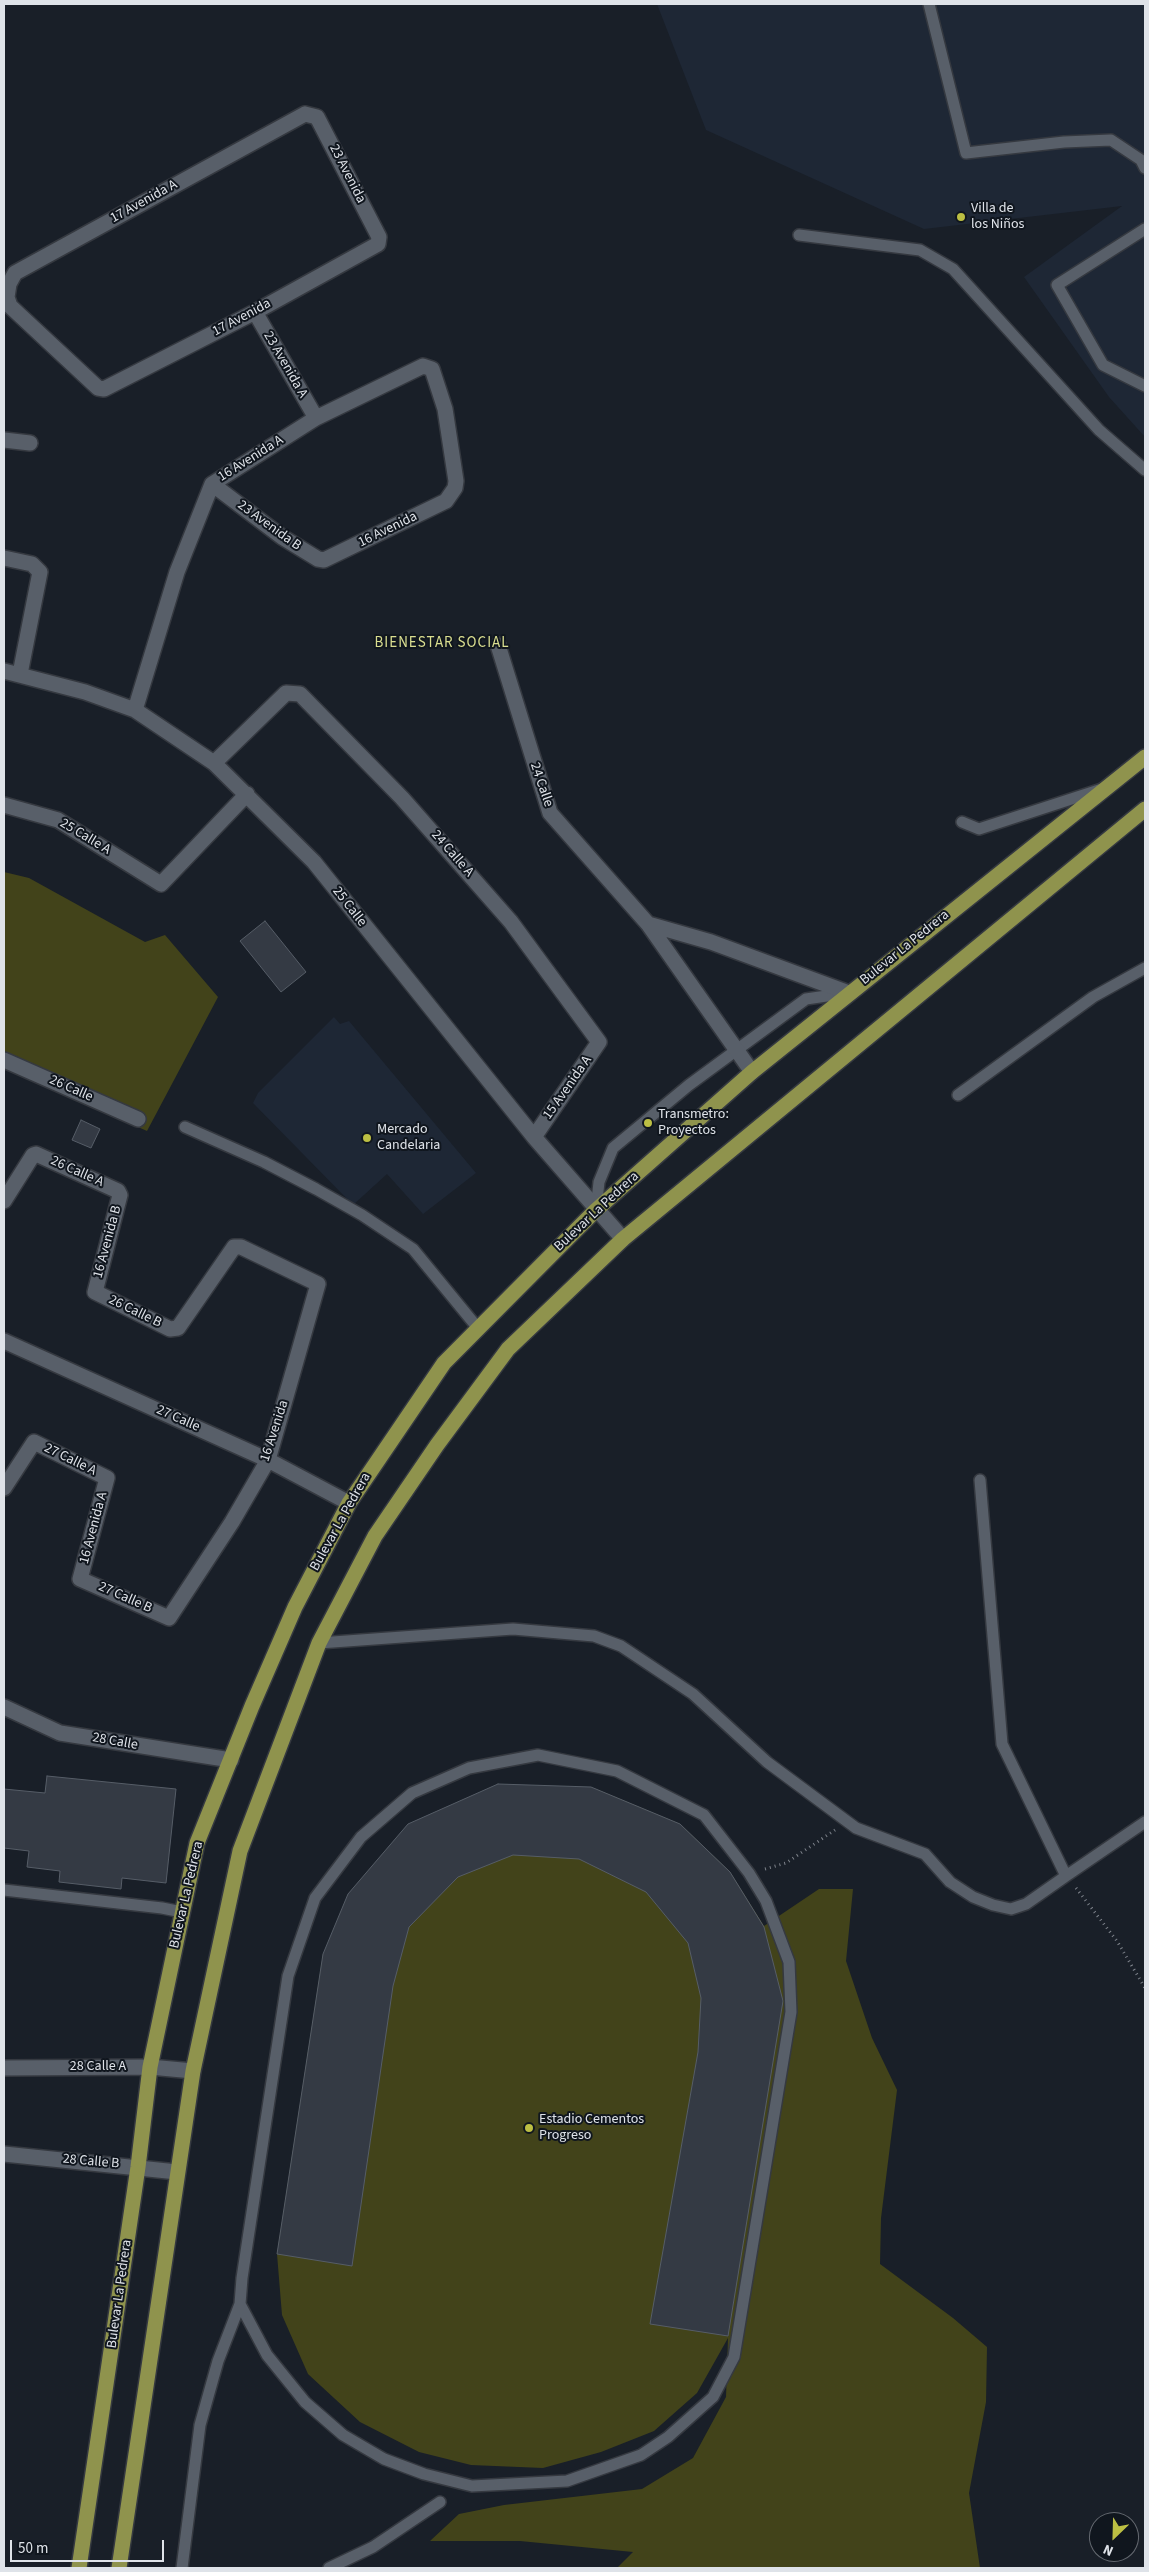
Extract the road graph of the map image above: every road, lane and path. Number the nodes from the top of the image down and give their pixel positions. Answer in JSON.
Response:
{"nodes":[{"id":1,"x":929,"y":4,"type":"edge"},
{"id":2,"x":305,"y":114,"type":"joint"},
{"id":3,"x":1145,"y":168,"type":"edge"},
{"id":4,"x":1145,"y":229,"type":"edge"},
{"id":5,"x":798,"y":235,"type":"dead end"},
{"id":6,"x":378,"y":244,"type":"joint"},
{"id":7,"x":255,"y":312,"type":"junction"},
{"id":8,"x":1145,"y":386,"type":"edge"},
{"id":9,"x":104,"y":389,"type":"joint"},
{"id":10,"x":316,"y":418,"type":"junction"},
{"id":11,"x":4,"y":440,"type":"edge"},
{"id":12,"x":30,"y":443,"type":"dead end"},
{"id":13,"x":1145,"y":470,"type":"edge"},
{"id":14,"x":212,"y":484,"type":"junction"},
{"id":15,"x":446,"y":501,"type":"joint"},
{"id":16,"x":4,"y":558,"type":"edge"},
{"id":17,"x":330,"y":558,"type":"joint"},
{"id":18,"x":498,"y":645,"type":"dead end"},
{"id":19,"x":4,"y":671,"type":"edge"},
{"id":20,"x":20,"y":674,"type":"junction"},
{"id":21,"x":135,"y":710,"type":"junction"},
{"id":22,"x":1145,"y":757,"type":"edge"},
{"id":23,"x":214,"y":763,"type":"junction"},
{"id":24,"x":1106,"y":787,"type":"junction"},
{"id":25,"x":247,"y":794,"type":"junction"},
{"id":26,"x":4,"y":805,"type":"edge"},
{"id":27,"x":1145,"y":809,"type":"edge"},
{"id":28,"x":962,"y":822,"type":"dead end"},
{"id":29,"x":648,"y":924,"type":"junction"},
{"id":30,"x":1145,"y":968,"type":"edge"},
{"id":31,"x":849,"y":993,"type":"junction"},
{"id":32,"x":598,"y":1039,"type":"joint"},
{"id":33,"x":735,"y":1049,"type":"junction"},
{"id":34,"x":4,"y":1060,"type":"edge"},
{"id":35,"x":752,"y":1072,"type":"junction"},
{"id":36,"x":958,"y":1095,"type":"dead end"},
{"id":37,"x":138,"y":1119,"type":"dead end"},
{"id":38,"x":185,"y":1127,"type":"dead end"},
{"id":39,"x":534,"y":1137,"type":"junction"},
{"id":40,"x":120,"y":1192,"type":"joint"},
{"id":41,"x":4,"y":1201,"type":"edge"},
{"id":42,"x":596,"y":1210,"type":"junction"},
{"id":43,"x":623,"y":1239,"type":"junction"},
{"id":44,"x":95,"y":1292,"type":"joint"},
{"id":45,"x":477,"y":1327,"type":"junction"},
{"id":46,"x":174,"y":1330,"type":"joint"},
{"id":47,"x":4,"y":1341,"type":"edge"},
{"id":48,"x":268,"y":1460,"type":"junction"},
{"id":49,"x":107,"y":1478,"type":"joint"},
{"id":50,"x":980,"y":1480,"type":"dead end"},
{"id":51,"x":4,"y":1488,"type":"edge"},
{"id":52,"x":349,"y":1503,"type":"junction"},
{"id":53,"x":80,"y":1579,"type":"joint"},
{"id":54,"x":169,"y":1618,"type":"joint"},
{"id":55,"x":319,"y":1643,"type":"junction"},
{"id":56,"x":4,"y":1707,"type":"edge"},
{"id":57,"x":231,"y":1760,"type":"junction"},
{"id":58,"x":848,"y":1821,"type":"junction"},
{"id":59,"x":1145,"y":1822,"type":"edge"},
{"id":60,"x":749,"y":1873,"type":"junction"},
{"id":61,"x":1066,"y":1876,"type":"junction"},
{"id":62,"x":4,"y":1890,"type":"edge"},
{"id":63,"x":182,"y":1912,"type":"junction"},
{"id":64,"x":1145,"y":1988,"type":"edge"},
{"id":65,"x":150,"y":2067,"type":"junction"},
{"id":66,"x":4,"y":2068,"type":"edge"},
{"id":67,"x":193,"y":2071,"type":"junction"},
{"id":68,"x":4,"y":2154,"type":"edge"},
{"id":69,"x":138,"y":2167,"type":"junction"},
{"id":70,"x":177,"y":2172,"type":"junction"},
{"id":71,"x":240,"y":2304,"type":"junction"},
{"id":72,"x":440,"y":2502,"type":"dead end"},
{"id":73,"x":80,"y":2568,"type":"edge"},
{"id":74,"x":119,"y":2568,"type":"edge"},
{"id":75,"x":182,"y":2568,"type":"edge"},
{"id":76,"x":329,"y":2568,"type":"edge"}],
"edges":[{"from":1,"to":3,"type":"lane"},
{"from":2,"to":6,"type":"street","name":"23 Avenida"},
{"from":2,"to":9,"type":"street","name":"17 Avenida A"},
{"from":4,"to":8,"type":"lane"},
{"from":5,"to":13,"type":"lane"},
{"from":6,"to":7,"type":"street","name":"17 Avenida"},
{"from":7,"to":9,"type":"street","name":"17 Avenida"},
{"from":7,"to":10,"type":"street","name":"23 Avenida A"},
{"from":10,"to":14,"type":"street","name":"16 Avenida A"},
{"from":10,"to":15,"type":"street","name":"16 Avenida A"},
{"from":11,"to":12,"type":"street"},
{"from":14,"to":17,"type":"street","name":"23 Avenida B"},
{"from":14,"to":21,"type":"street","name":"16 Avenida A"},
{"from":15,"to":17,"type":"street","name":"16 Avenida"},
{"from":16,"to":20,"type":"street"},
{"from":18,"to":29,"type":"street","name":"24 Calle"},
{"from":19,"to":20,"type":"street","name":"25 Calle"},
{"from":20,"to":21,"type":"street","name":"25 Calle"},
{"from":21,"to":23,"type":"street","name":"25 Calle"},
{"from":22,"to":24,"type":"main road","name":"Bulevar La Pedrera"},
{"from":23,"to":25,"type":"street","name":"25 Calle"},
{"from":23,"to":32,"type":"street","name":"24 Calle A"},
{"from":24,"to":28,"type":"lane"},
{"from":24,"to":31,"type":"main road","name":"Bulevar La Pedrera"},
{"from":25,"to":26,"type":"street","name":"25 Calle A"},
{"from":25,"to":39,"type":"street","name":"25 Calle"},
{"from":27,"to":43,"type":"main road"},
{"from":29,"to":31,"type":"street"},
{"from":29,"to":33,"type":"street","name":"24 Calle"},
{"from":30,"to":36,"type":"lane"},
{"from":31,"to":33,"type":"lane"},
{"from":31,"to":35,"type":"main road","name":"Bulevar La Pedrera"},
{"from":32,"to":39,"type":"street","name":"15 Avenida A"},
{"from":33,"to":35,"type":"street","name":"24 Calle"},
{"from":33,"to":42,"type":"lane"},
{"from":34,"to":37,"type":"street","name":"26 Calle"},
{"from":35,"to":42,"type":"main road","name":"Bulevar La Pedrera"},
{"from":38,"to":45,"type":"lane"},
{"from":39,"to":42,"type":"street","name":"25 Calle"},
{"from":40,"to":41,"type":"street","name":"26 Calle A"},
{"from":40,"to":44,"type":"street","name":"16 Avenida B"},
{"from":42,"to":43,"type":"street","name":"25 Calle"},
{"from":42,"to":45,"type":"main road","name":"Bulevar La Pedrera"},
{"from":43,"to":55,"type":"main road"},
{"from":44,"to":46,"type":"street","name":"26 Calle B"},
{"from":45,"to":52,"type":"main road","name":"Bulevar La Pedrera"},
{"from":46,"to":48,"type":"street","name":"16 Avenida"},
{"from":47,"to":48,"type":"street","name":"27 Calle"},
{"from":48,"to":52,"type":"street","name":"27 Calle"},
{"from":48,"to":54,"type":"street","name":"16 Avenida"},
{"from":49,"to":51,"type":"street","name":"27 Calle A"},
{"from":49,"to":53,"type":"street","name":"16 Avenida A"},
{"from":50,"to":61,"type":"lane"},
{"from":52,"to":57,"type":"main road","name":"Bulevar La Pedrera"},
{"from":53,"to":54,"type":"street","name":"27 Calle B"},
{"from":55,"to":58,"type":"lane"},
{"from":55,"to":67,"type":"main road"},
{"from":56,"to":57,"type":"street","name":"28 Calle"},
{"from":57,"to":63,"type":"main road","name":"Bulevar La Pedrera"},
{"from":58,"to":60,"type":"path"},
{"from":58,"to":61,"type":"lane"},
{"from":59,"to":61,"type":"lane"},
{"from":60,"to":71,"type":"lane"},
{"from":60,"to":71,"type":"lane"},
{"from":61,"to":64,"type":"path"},
{"from":62,"to":63,"type":"lane"},
{"from":63,"to":65,"type":"main road","name":"Bulevar La Pedrera"},
{"from":65,"to":66,"type":"street","name":"28 Calle A"},
{"from":65,"to":67,"type":"street","name":"28 Calle A"},
{"from":65,"to":69,"type":"main road","name":"Bulevar La Pedrera"},
{"from":67,"to":70,"type":"main road"},
{"from":68,"to":69,"type":"street","name":"28 Calle B"},
{"from":69,"to":70,"type":"street","name":"28 Calle B"},
{"from":69,"to":73,"type":"main road","name":"Bulevar La Pedrera"},
{"from":70,"to":74,"type":"main road"},
{"from":71,"to":75,"type":"lane"},
{"from":72,"to":76,"type":"lane"}]}
